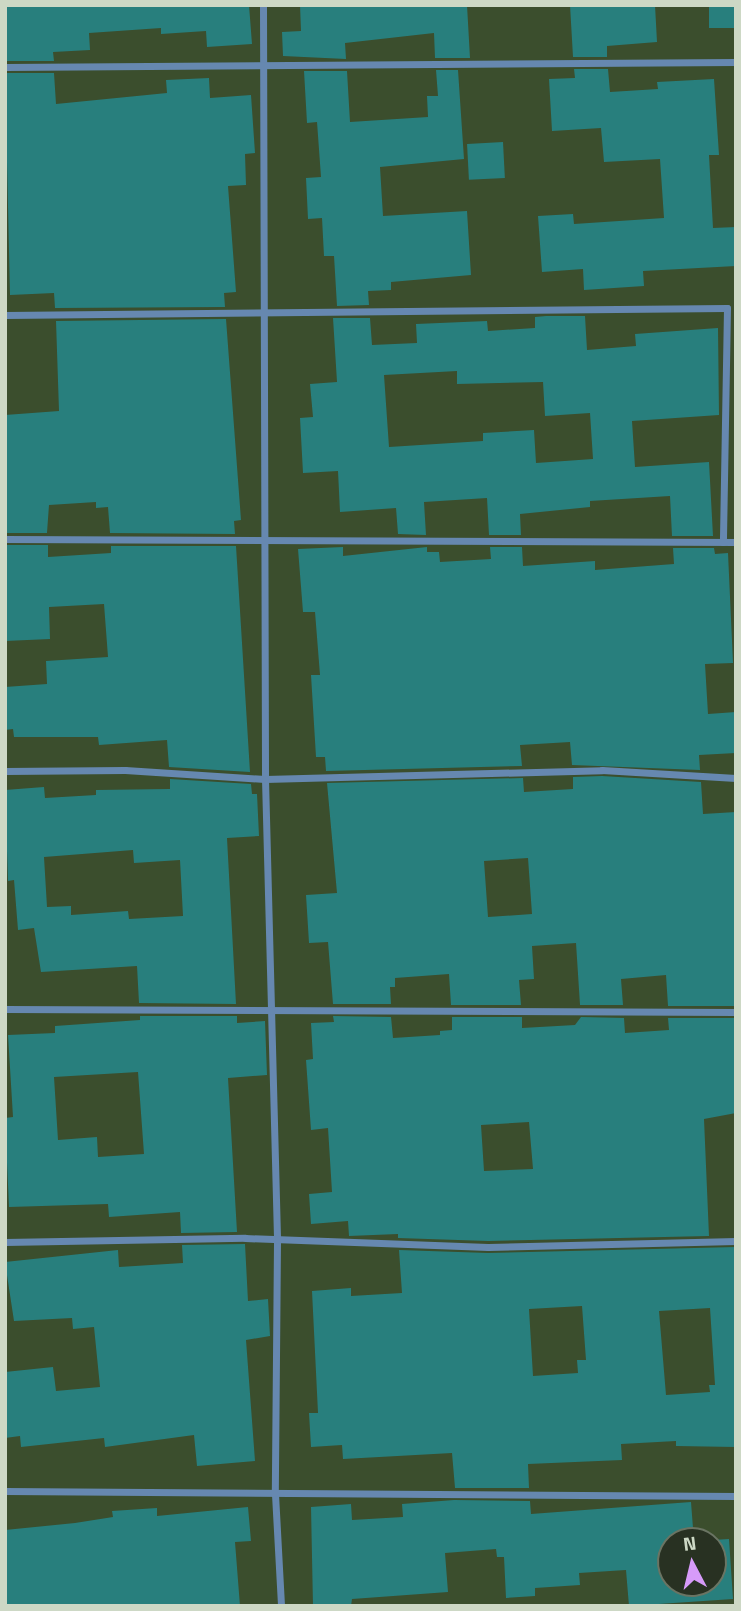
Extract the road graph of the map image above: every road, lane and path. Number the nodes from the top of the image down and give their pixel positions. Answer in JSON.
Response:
{"nodes":[{"id":1,"x":263,"y":5,"type":"edge"},
{"id":2,"x":736,"y":62,"type":"edge"},
{"id":3,"x":5,"y":67,"type":"edge"},
{"id":4,"x":264,"y":69,"type":"junction"},
{"id":5,"x":261,"y":315,"type":"junction"},
{"id":6,"x":5,"y":316,"type":"edge"},
{"id":7,"x":5,"y":538,"type":"edge"},
{"id":8,"x":263,"y":542,"type":"junction"},
{"id":9,"x":723,"y":542,"type":"junction"},
{"id":10,"x":736,"y":542,"type":"edge"},
{"id":11,"x":5,"y":771,"type":"edge"},
{"id":12,"x":736,"y":778,"type":"edge"},
{"id":13,"x":265,"y":779,"type":"junction"},
{"id":14,"x":268,"y":1008,"type":"junction"},
{"id":15,"x":5,"y":1009,"type":"edge"},
{"id":16,"x":736,"y":1012,"type":"edge"},
{"id":17,"x":736,"y":1241,"type":"edge"},
{"id":18,"x":5,"y":1242,"type":"edge"},
{"id":19,"x":276,"y":1242,"type":"junction"},
{"id":20,"x":5,"y":1491,"type":"edge"},
{"id":21,"x":275,"y":1494,"type":"junction"},
{"id":22,"x":736,"y":1496,"type":"edge"},
{"id":23,"x":281,"y":1606,"type":"edge"}],
"edges":[{"from":1,"to":4,"type":"street"},
{"from":2,"to":4,"type":"street"},
{"from":3,"to":4,"type":"street"},
{"from":4,"to":5,"type":"street"},
{"from":5,"to":6,"type":"street"},
{"from":5,"to":8,"type":"street"},
{"from":5,"to":9,"type":"street"},
{"from":7,"to":8,"type":"street"},
{"from":8,"to":9,"type":"street"},
{"from":8,"to":13,"type":"street"},
{"from":9,"to":10,"type":"street"},
{"from":11,"to":13,"type":"street"},
{"from":12,"to":13,"type":"street"},
{"from":13,"to":14,"type":"street"},
{"from":14,"to":15,"type":"street"},
{"from":14,"to":16,"type":"street"},
{"from":14,"to":19,"type":"street"},
{"from":17,"to":19,"type":"street"},
{"from":18,"to":19,"type":"street"},
{"from":19,"to":21,"type":"street"},
{"from":20,"to":21,"type":"street"},
{"from":21,"to":22,"type":"street"},
{"from":21,"to":23,"type":"street"}]}
